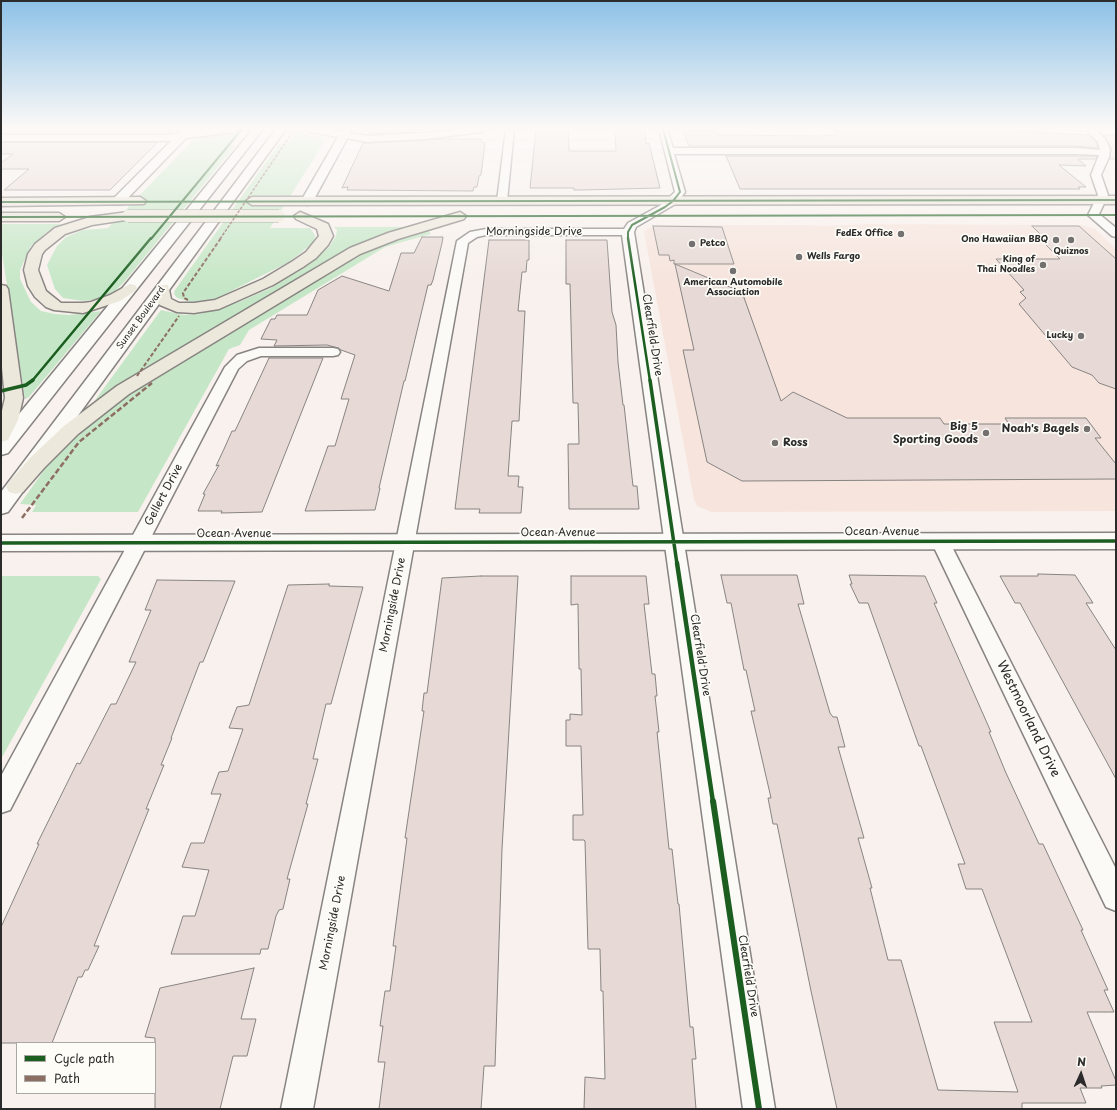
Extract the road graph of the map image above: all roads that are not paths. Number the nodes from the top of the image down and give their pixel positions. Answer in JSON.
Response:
{"nodes":[{"id":1,"x":138,"y":181,"type":"edge"},
{"id":2,"x":216,"y":181,"type":"edge"},
{"id":3,"x":245,"y":181,"type":"edge"},
{"id":4,"x":317,"y":181,"type":"edge"},
{"id":5,"x":504,"y":181,"type":"edge"},
{"id":6,"x":677,"y":181,"type":"edge"},
{"id":7,"x":1098,"y":181,"type":"edge"},
{"id":8,"x":1102,"y":200,"type":"junction"},
{"id":9,"x":1116,"y":200,"type":"edge"},
{"id":10,"x":118,"y":201,"type":"junction"},
{"id":11,"x":307,"y":201,"type":"junction"},
{"id":12,"x":502,"y":201,"type":"junction"},
{"id":13,"x":674,"y":201,"type":"junction"},
{"id":14,"x":1,"y":202,"type":"edge"},
{"id":15,"x":1093,"y":215,"type":"junction"},
{"id":16,"x":1116,"y":215,"type":"edge"},
{"id":17,"x":128,"y":216,"type":"junction"},
{"id":18,"x":300,"y":216,"type":"junction"},
{"id":19,"x":460,"y":216,"type":"junction"},
{"id":20,"x":649,"y":216,"type":"junction"},
{"id":21,"x":1,"y":217,"type":"edge"},
{"id":22,"x":628,"y":232,"type":"junction"},
{"id":23,"x":1116,"y":234,"type":"edge"},
{"id":24,"x":130,"y":288,"type":"junction"},
{"id":25,"x":163,"y":288,"type":"junction"},
{"id":26,"x":1,"y":289,"type":"edge"},
{"id":27,"x":333,"y":352,"type":"dead end"},
{"id":28,"x":1,"y":436,"type":"edge"},
{"id":29,"x":1,"y":449,"type":"edge"},
{"id":30,"x":16,"y":487,"type":"junction"},
{"id":31,"x":1,"y":507,"type":"edge"},
{"id":32,"x":940,"y":541,"type":"junction"},
{"id":33,"x":1116,"y":541,"type":"edge"},
{"id":34,"x":405,"y":542,"type":"junction"},
{"id":35,"x":674,"y":542,"type":"junction"},
{"id":36,"x":1,"y":543,"type":"edge"},
{"id":37,"x":139,"y":543,"type":"junction"},
{"id":38,"x":1,"y":801,"type":"edge"},
{"id":39,"x":1116,"y":896,"type":"edge"},
{"id":40,"x":297,"y":1109,"type":"edge"},
{"id":41,"x":759,"y":1109,"type":"edge"}],
"edges":[{"from":1,"to":10,"type":"main road"},
{"from":2,"to":24,"type":"main road"},
{"from":3,"to":25,"type":"main road","name":"Sunset Boulevard"},
{"from":4,"to":11,"type":"main road"},
{"from":5,"to":12,"type":"street"},
{"from":6,"to":13,"type":"street"},
{"from":7,"to":8,"type":"street"},
{"from":8,"to":9,"type":"main road"},
{"from":8,"to":13,"type":"main road"},
{"from":8,"to":15,"type":"street"},
{"from":10,"to":11,"type":"main road"},
{"from":10,"to":14,"type":"main road"},
{"from":11,"to":12,"type":"main road"},
{"from":12,"to":13,"type":"main road"},
{"from":13,"to":20,"type":"street"},
{"from":15,"to":16,"type":"main road"},
{"from":15,"to":20,"type":"main road"},
{"from":15,"to":23,"type":"street"},
{"from":17,"to":18,"type":"main road","bridge":true},
{"from":17,"to":21,"type":"main road"},
{"from":17,"to":24,"type":"main road"},
{"from":18,"to":19,"type":"main road"},
{"from":18,"to":25,"type":"main road"},
{"from":19,"to":20,"type":"main road"},
{"from":19,"to":30,"type":"main road"},
{"from":20,"to":22,"type":"street"},
{"from":22,"to":34,"type":"street","name":"Morningside Drive"},
{"from":22,"to":35,"type":"street","name":"Clearfield Drive"},
{"from":24,"to":29,"type":"main road"},
{"from":25,"to":30,"type":"main road","name":"Sunset Boulevard"},
{"from":26,"to":28,"type":"main road"},
{"from":27,"to":37,"type":"street","name":"Gellert Drive"},
{"from":30,"to":31,"type":"main road","name":"Sunset Boulevard"},
{"from":32,"to":33,"type":"main road","name":"Ocean Avenue"},
{"from":32,"to":35,"type":"main road","name":"Ocean Avenue"},
{"from":32,"to":39,"type":"street","name":"Westmoorland Drive"},
{"from":34,"to":35,"type":"main road","name":"Ocean Avenue"},
{"from":34,"to":37,"type":"main road","name":"Ocean Avenue"},
{"from":34,"to":40,"type":"street","name":"Morningside Drive"},
{"from":35,"to":41,"type":"street","name":"Clearfield Drive"},
{"from":36,"to":37,"type":"main road","name":"Ocean Avenue"},
{"from":37,"to":38,"type":"street","name":"Gellert Drive"}]}
